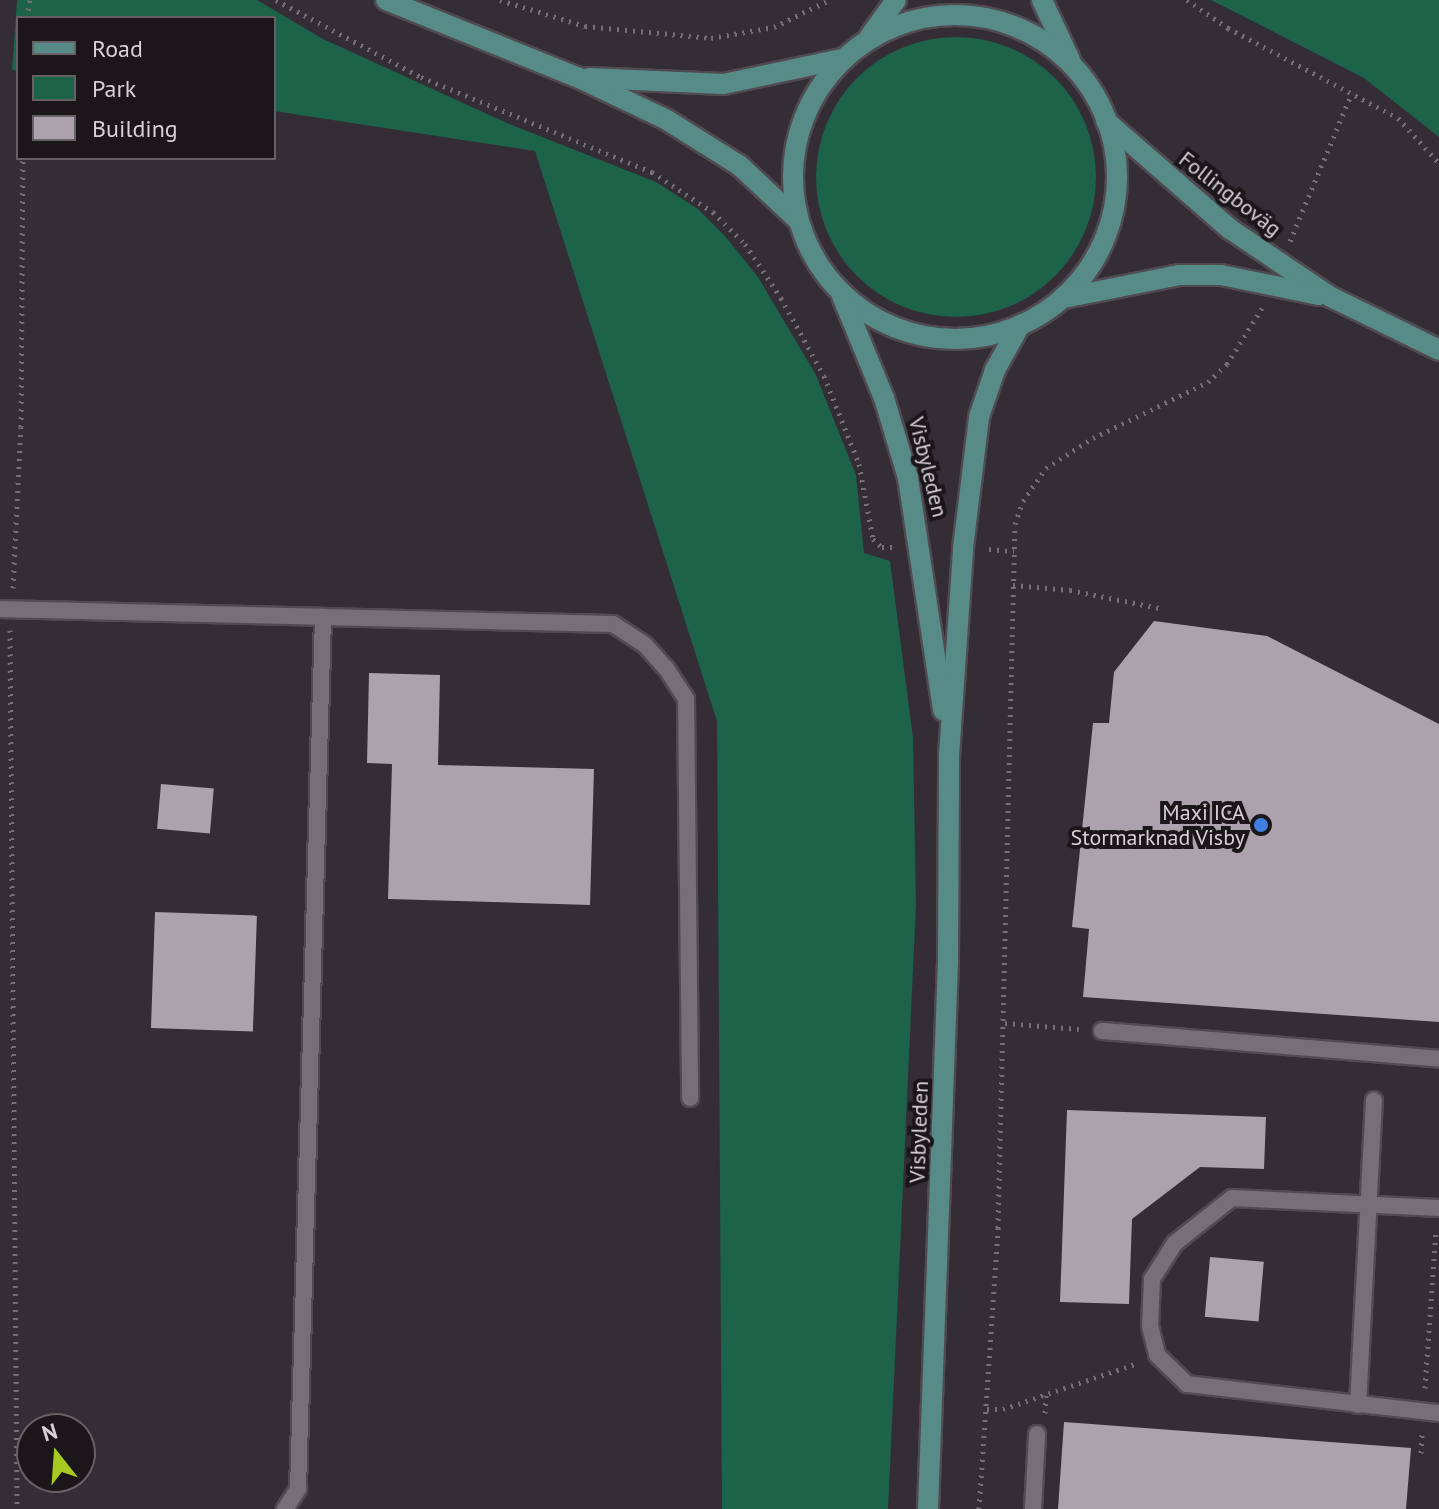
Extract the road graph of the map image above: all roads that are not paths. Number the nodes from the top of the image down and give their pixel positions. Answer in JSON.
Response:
{"nodes":[{"id":1,"x":386,"y":0,"type":"edge"},
{"id":2,"x":896,"y":0,"type":"edge"},
{"id":3,"x":1042,"y":0,"type":"edge"},
{"id":4,"x":866,"y":42,"type":"junction"},
{"id":5,"x":844,"y":59,"type":"junction"},
{"id":6,"x":1074,"y":67,"type":"junction"},
{"id":7,"x":577,"y":77,"type":"junction"},
{"id":8,"x":1106,"y":121,"type":"junction"},
{"id":9,"x":798,"y":220,"type":"junction"},
{"id":10,"x":841,"y":293,"type":"junction"},
{"id":11,"x":1331,"y":297,"type":"junction"},
{"id":12,"x":1063,"y":298,"type":"junction"},
{"id":13,"x":1020,"y":325,"type":"junction"},
{"id":14,"x":1439,"y":350,"type":"edge"},
{"id":15,"x":6,"y":610,"type":"edge"},
{"id":16,"x":323,"y":617,"type":"junction"},
{"id":17,"x":949,"y":756,"type":"junction"},
{"id":18,"x":1102,"y":1031,"type":"road end"},
{"id":19,"x":1439,"y":1059,"type":"edge"},
{"id":20,"x":690,"y":1098,"type":"dead end"},
{"id":21,"x":1374,"y":1100,"type":"dead end"},
{"id":22,"x":1369,"y":1203,"type":"junction"},
{"id":23,"x":1439,"y":1208,"type":"edge"},
{"id":24,"x":1358,"y":1405,"type":"junction"},
{"id":25,"x":1431,"y":1412,"type":"edge"},
{"id":26,"x":1037,"y":1434,"type":"dead end"},
{"id":27,"x":285,"y":1509,"type":"edge"},
{"id":28,"x":928,"y":1509,"type":"edge"},
{"id":29,"x":1033,"y":1509,"type":"edge"}],
"edges":[{"from":1,"to":7,"type":"main road"},
{"from":2,"to":4,"type":"main road"},
{"from":3,"to":6,"type":"main road"},
{"from":4,"to":5,"type":"main road"},
{"from":4,"to":6,"type":"main road"},
{"from":5,"to":7,"type":"main road"},
{"from":5,"to":9,"type":"main road"},
{"from":6,"to":8,"type":"main road"},
{"from":7,"to":9,"type":"main road"},
{"from":8,"to":11,"type":"main road","name":"Follingboväg"},
{"from":8,"to":12,"type":"main road"},
{"from":9,"to":10,"type":"main road"},
{"from":10,"to":13,"type":"main road"},
{"from":10,"to":17,"type":"main road","name":"Visbyleden"},
{"from":11,"to":12,"type":"main road","name":"Follingboväg"},
{"from":11,"to":14,"type":"main road","name":"Follingboväg"},
{"from":12,"to":13,"type":"main road"},
{"from":13,"to":17,"type":"main road","name":"Visbyleden"},
{"from":15,"to":16,"type":"lane"},
{"from":16,"to":20,"type":"lane"},
{"from":16,"to":27,"type":"lane"},
{"from":17,"to":28,"type":"main road","name":"Visbyleden"},
{"from":18,"to":19,"type":"lane"},
{"from":21,"to":22,"type":"lane"},
{"from":22,"to":23,"type":"lane"},
{"from":22,"to":24,"type":"lane"},
{"from":22,"to":24,"type":"lane"},
{"from":24,"to":25,"type":"lane"},
{"from":26,"to":29,"type":"lane"}]}
